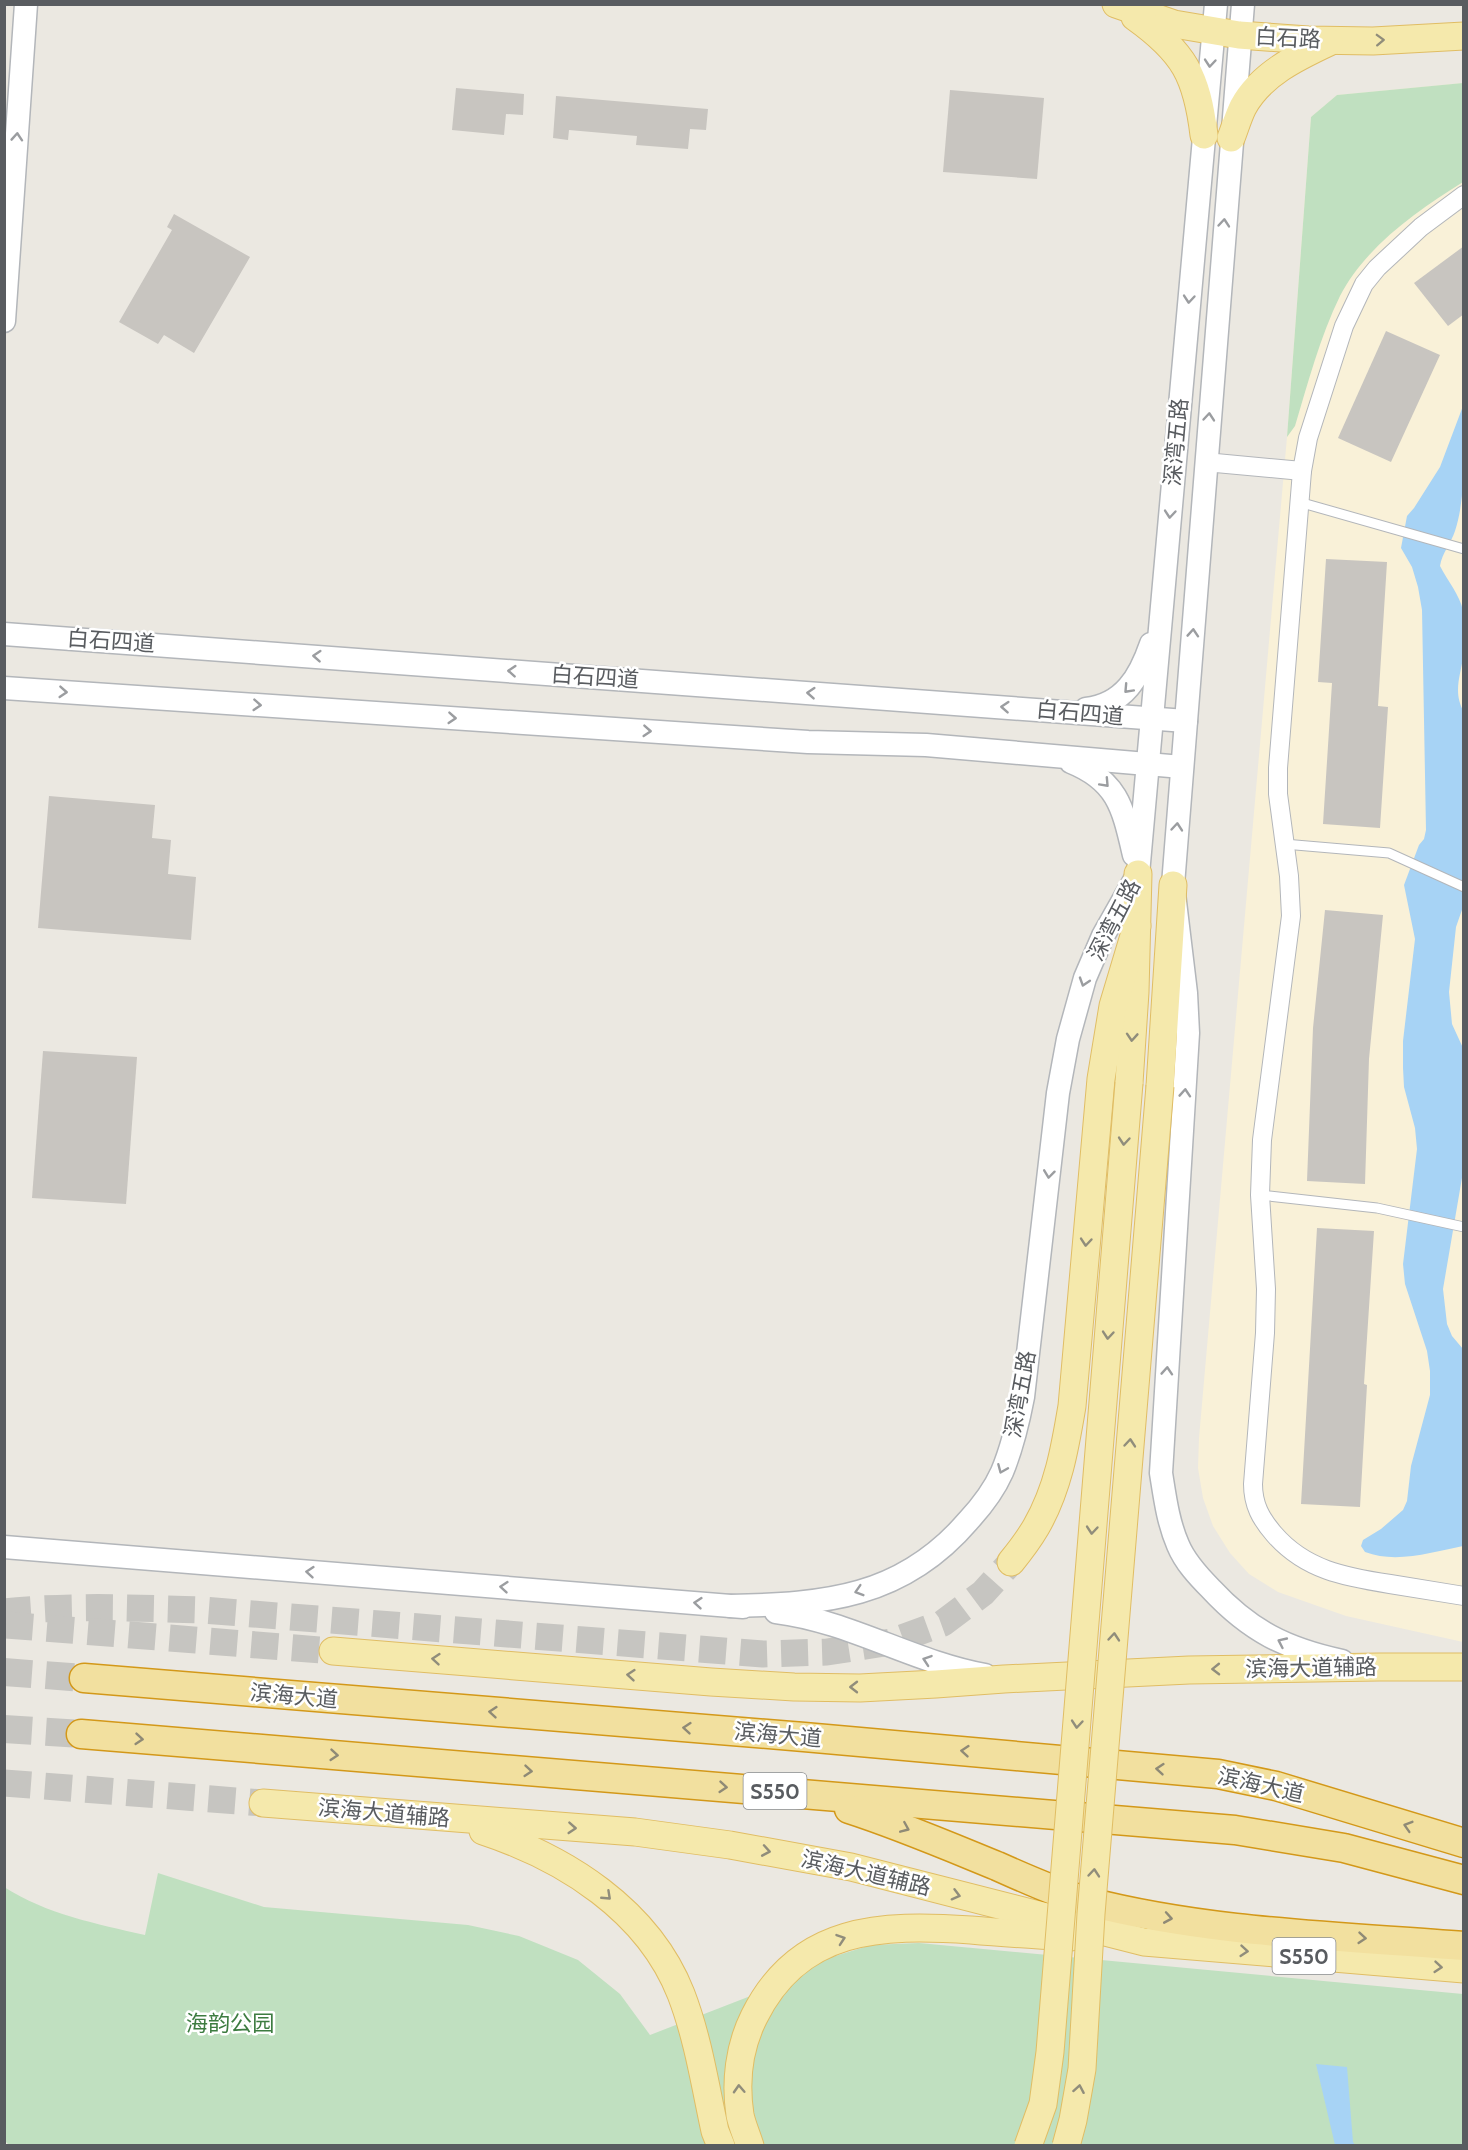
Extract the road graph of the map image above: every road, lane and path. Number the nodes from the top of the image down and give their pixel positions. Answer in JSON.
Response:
{"nodes":[{"id":1,"x":26,"y":4,"type":"edge"},
{"id":2,"x":1243,"y":4,"type":"edge"},
{"id":3,"x":1116,"y":5,"type":"edge"},
{"id":4,"x":1214,"y":18,"type":"edge"},
{"id":5,"x":1239,"y":35,"type":"junction"},
{"id":6,"x":1464,"y":36,"type":"edge"},
{"id":7,"x":1332,"y":40,"type":"junction"},
{"id":8,"x":1204,"y":135,"type":"junction"},
{"id":9,"x":1231,"y":138,"type":"junction"},
{"id":10,"x":1464,"y":195,"type":"edge"},
{"id":11,"x":4,"y":321,"type":"edge"},
{"id":12,"x":1205,"y":462,"type":"junction"},
{"id":13,"x":1302,"y":471,"type":"junction"},
{"id":14,"x":1299,"y":502,"type":"junction"},
{"id":15,"x":1464,"y":549,"type":"edge"},
{"id":16,"x":1161,"y":617,"type":"junction"},
{"id":17,"x":4,"y":634,"type":"edge"},
{"id":18,"x":4,"y":688,"type":"edge"},
{"id":19,"x":1064,"y":711,"type":"junction"},
{"id":20,"x":1152,"y":718,"type":"junction"},
{"id":21,"x":1186,"y":722,"type":"junction"},
{"id":22,"x":1055,"y":755,"type":"junction"},
{"id":23,"x":1148,"y":764,"type":"junction"},
{"id":24,"x":1182,"y":767,"type":"junction"},
{"id":25,"x":1284,"y":844,"type":"junction"},
{"id":26,"x":1138,"y":874,"type":"junction"},
{"id":27,"x":1173,"y":885,"type":"junction"},
{"id":28,"x":1464,"y":887,"type":"edge"},
{"id":29,"x":1137,"y":926,"type":"junction"},
{"id":30,"x":1260,"y":1195,"type":"junction"},
{"id":31,"x":1464,"y":1227,"type":"edge"},
{"id":32,"x":4,"y":1548,"type":"edge"},
{"id":33,"x":1011,"y":1562,"type":"tunnel mouth"},
{"id":34,"x":1464,"y":1596,"type":"edge"},
{"id":35,"x":730,"y":1606,"type":"junction"},
{"id":36,"x":333,"y":1651,"type":"tunnel mouth"},
{"id":37,"x":1379,"y":1667,"type":"junction"},
{"id":38,"x":1464,"y":1667,"type":"edge"},
{"id":39,"x":84,"y":1678,"type":"tunnel mouth"},
{"id":40,"x":1004,"y":1679,"type":"junction"},
{"id":41,"x":81,"y":1734,"type":"tunnel mouth"},
{"id":42,"x":789,"y":1792,"type":"junction"},
{"id":43,"x":263,"y":1803,"type":"tunnel mouth"},
{"id":44,"x":421,"y":1816,"type":"junction"},
{"id":45,"x":1464,"y":1843,"type":"edge"},
{"id":46,"x":1464,"y":1880,"type":"edge"},
{"id":47,"x":1144,"y":1942,"type":"junction"},
{"id":48,"x":1464,"y":1946,"type":"edge"},
{"id":49,"x":1464,"y":1969,"type":"edge"},
{"id":50,"x":722,"y":2145,"type":"edge"},
{"id":51,"x":750,"y":2145,"type":"edge"},
{"id":52,"x":1028,"y":2145,"type":"edge"},
{"id":53,"x":1066,"y":2145,"type":"edge"}],
"edges":[{"from":11,"to":1,"type":"street","one_way":true},
{"from":2,"to":5,"type":"street","name":"深湾五路"},
{"from":3,"to":4,"type":"main road","name":"白石路"},
{"from":3,"to":8,"type":"main road"},
{"from":4,"to":5,"type":"main road","name":"白石路"},
{"from":4,"to":8,"type":"street","name":"深湾五路","one_way":true},
{"from":5,"to":7,"type":"main road","name":"白石路"},
{"from":5,"to":9,"type":"street","name":"深湾五路"},
{"from":7,"to":6,"type":"main road","name":"白石路","one_way":true},
{"from":7,"to":9,"type":"main road"},
{"from":8,"to":16,"type":"street","name":"深湾五路","one_way":true},
{"from":12,"to":9,"type":"street","name":"深湾五路","one_way":true},
{"from":10,"to":13,"type":"street"},
{"from":12,"to":13,"type":"street"},
{"from":21,"to":12,"type":"street","name":"深湾五路","one_way":true},
{"from":13,"to":14,"type":"street"},
{"from":14,"to":15,"type":"lane"},
{"from":14,"to":25,"type":"street"},
{"from":16,"to":19,"type":"street","one_way":true},
{"from":16,"to":20,"type":"street","name":"深湾五路"},
{"from":19,"to":17,"type":"street","name":"白石四道","one_way":true},
{"from":18,"to":22,"type":"street","name":"白石四道","one_way":true},
{"from":19,"to":20,"type":"street","name":"白石四道"},
{"from":20,"to":21,"type":"street","name":"白石四道"},
{"from":20,"to":23,"type":"street","name":"深湾五路"},
{"from":21,"to":24,"type":"street","name":"深湾五路"},
{"from":22,"to":23,"type":"street","name":"白石四道"},
{"from":22,"to":26,"type":"street","one_way":true},
{"from":23,"to":24,"type":"street","name":"白石四道"},
{"from":23,"to":26,"type":"street","name":"深湾五路"},
{"from":27,"to":24,"type":"street","name":"深湾五路","one_way":true},
{"from":25,"to":28,"type":"lane"},
{"from":25,"to":30,"type":"street"},
{"from":26,"to":29,"type":"main road"},
{"from":26,"to":35,"type":"street","name":"深湾五路","one_way":true},
{"from":37,"to":27,"type":"street","name":"深湾五路","one_way":true},
{"from":53,"to":27,"type":"main road","one_way":true,"bridge":true},
{"from":29,"to":33,"type":"main road","one_way":true},
{"from":29,"to":52,"type":"main road","one_way":true,"bridge":true},
{"from":30,"to":31,"type":"lane"},
{"from":30,"to":34,"type":"street"},
{"from":35,"to":32,"type":"street","one_way":true},
{"from":40,"to":35,"type":"street","one_way":true},
{"from":40,"to":36,"type":"main road","name":"滨海大道辅路","one_way":true},
{"from":37,"to":38,"type":"main road","name":"滨海大道辅路"},
{"from":37,"to":40,"type":"main road","name":"滨海大道辅路","one_way":true},
{"from":45,"to":39,"type":"highway","name":"滨海大道","one_way":true},
{"from":41,"to":42,"type":"highway","name":"滨海大道","number":"S550","one_way":true},
{"from":42,"to":46,"type":"highway","name":"滨海大道","number":"S550"},
{"from":42,"to":48,"type":"highway","one_way":true},
{"from":43,"to":44,"type":"main road","name":"滨海大道辅路","number":"S550"},
{"from":44,"to":47,"type":"main road","name":"滨海大道辅路","number":"S550","one_way":true},
{"from":44,"to":50,"type":"main road","one_way":true},
{"from":47,"to":49,"type":"main road","name":"滨海大道辅路","number":"S550","one_way":true},
{"from":51,"to":47,"type":"main road","one_way":true}]}
